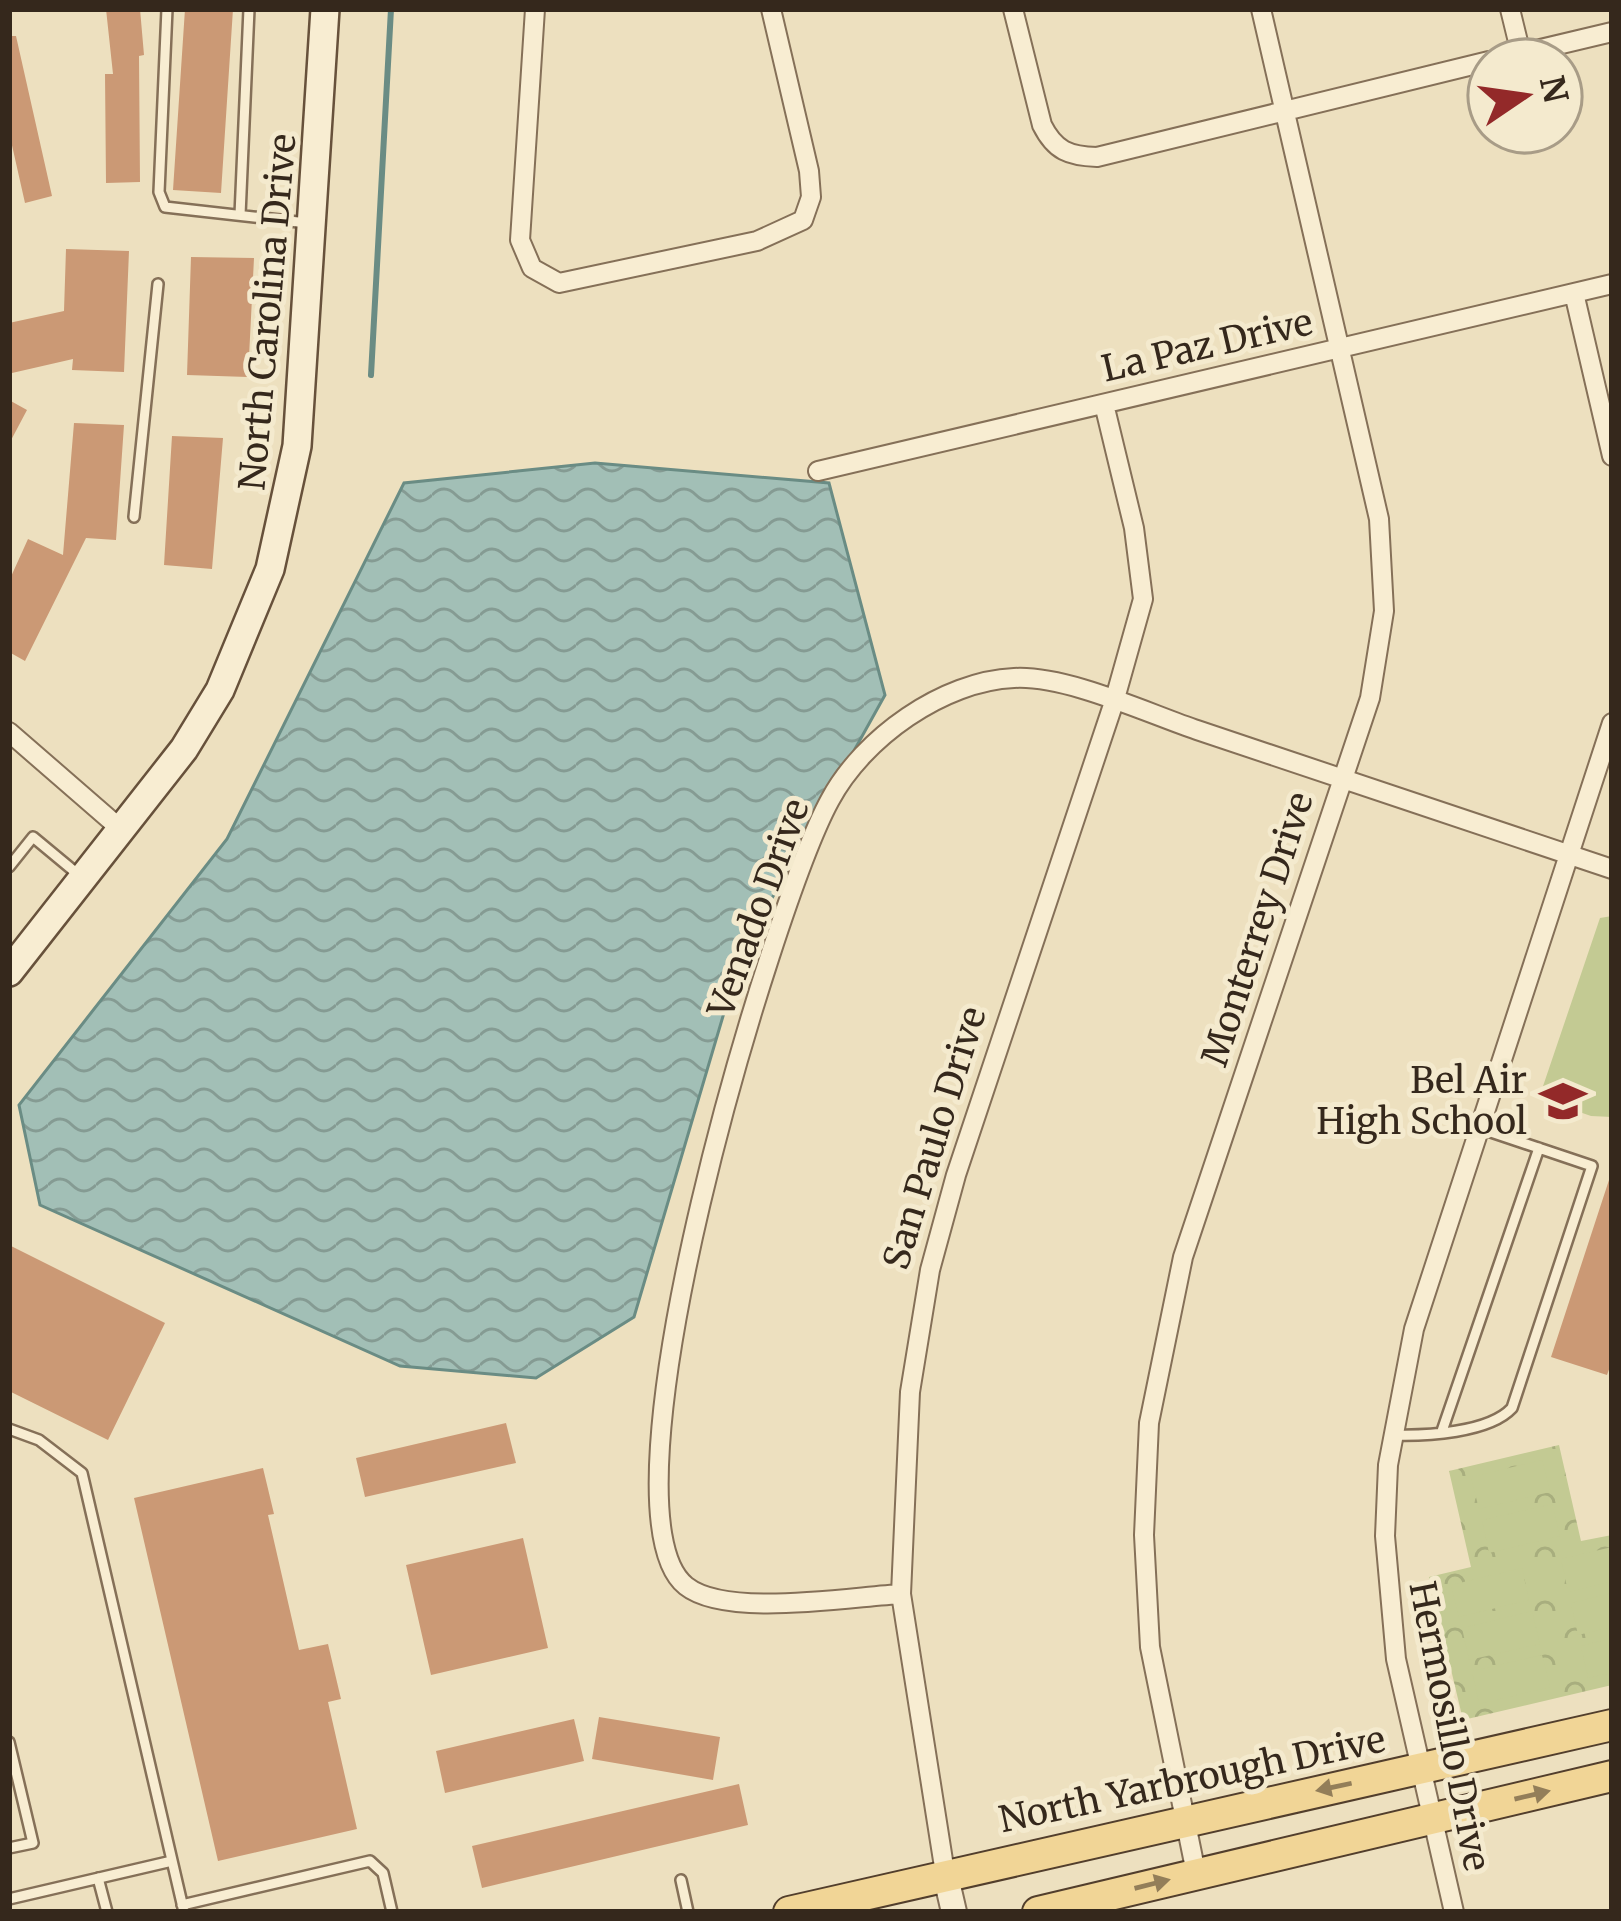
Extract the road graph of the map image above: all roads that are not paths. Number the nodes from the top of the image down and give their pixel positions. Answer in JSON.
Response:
{"nodes":[{"id":1,"x":167,"y":9,"type":"edge"},
{"id":2,"x":250,"y":9,"type":"edge"},
{"id":3,"x":325,"y":9,"type":"edge"},
{"id":4,"x":535,"y":9,"type":"edge"},
{"id":5,"x":771,"y":9,"type":"edge"},
{"id":6,"x":1012,"y":9,"type":"edge"},
{"id":7,"x":1261,"y":9,"type":"edge"},
{"id":8,"x":1465,"y":67,"type":"edge"},
{"id":9,"x":1281,"y":110,"type":"junction"},
{"id":10,"x":240,"y":215,"type":"junction"},
{"id":11,"x":313,"y":224,"type":"junction"},
{"id":12,"x":158,"y":284,"type":"dead end"},
{"id":13,"x":1612,"y":284,"type":"edge"},
{"id":14,"x":1574,"y":293,"type":"junction"},
{"id":15,"x":1340,"y":348,"type":"junction"},
{"id":16,"x":1104,"y":404,"type":"junction"},
{"id":17,"x":1612,"y":456,"type":"edge"},
{"id":18,"x":818,"y":471,"type":"dead end"},
{"id":19,"x":134,"y":517,"type":"dead end"},
{"id":20,"x":1114,"y":702,"type":"junction"},
{"id":21,"x":1612,"y":723,"type":"edge"},
{"id":22,"x":9,"y":732,"type":"edge"},
{"id":23,"x":1342,"y":779,"type":"junction"},
{"id":24,"x":123,"y":831,"type":"junction"},
{"id":25,"x":1572,"y":855,"type":"junction"},
{"id":26,"x":9,"y":867,"type":"edge"},
{"id":27,"x":1612,"y":869,"type":"edge"},
{"id":28,"x":84,"y":879,"type":"junction"},
{"id":29,"x":9,"y":972,"type":"edge"},
{"id":30,"x":1482,"y":1129,"type":"junction"},
{"id":31,"x":1539,"y":1148,"type":"junction"},
{"id":32,"x":9,"y":1429,"type":"edge"},
{"id":33,"x":1442,"y":1431,"type":"junction"},
{"id":34,"x":1393,"y":1435,"type":"junction"},
{"id":35,"x":901,"y":1594,"type":"junction"},
{"id":36,"x":1612,"y":1725,"type":"edge"},
{"id":37,"x":9,"y":1742,"type":"edge"},
{"id":38,"x":11,"y":1760,"type":"edge"},
{"id":39,"x":1418,"y":1769,"type":"junction"},
{"id":40,"x":1612,"y":1776,"type":"edge"},
{"id":41,"x":15,"y":1790,"type":"edge"},
{"id":42,"x":1432,"y":1819,"type":"junction"},
{"id":43,"x":1183,"y":1820,"type":"junction"},
{"id":44,"x":9,"y":1848,"type":"edge"},
{"id":45,"x":172,"y":1861,"type":"junction"},
{"id":46,"x":1196,"y":1873,"type":"junction"},
{"id":47,"x":945,"y":1874,"type":"junction"},
{"id":48,"x":98,"y":1878,"type":"junction"},
{"id":49,"x":681,"y":1880,"type":"dead end"},
{"id":50,"x":9,"y":1899,"type":"edge"},
{"id":51,"x":183,"y":1908,"type":"edge"},
{"id":52,"x":106,"y":1912,"type":"edge"},
{"id":53,"x":392,"y":1912,"type":"edge"},
{"id":54,"x":688,"y":1912,"type":"edge"},
{"id":55,"x":789,"y":1912,"type":"edge"},
{"id":56,"x":954,"y":1912,"type":"edge"},
{"id":57,"x":1038,"y":1912,"type":"edge"},
{"id":58,"x":1454,"y":1912,"type":"edge"}],
"edges":[{"from":1,"to":10,"type":"lane"},
{"from":2,"to":10,"type":"lane"},
{"from":3,"to":11,"type":"main road","name":"North Carolina Drive"},
{"from":4,"to":5,"type":"street"},
{"from":6,"to":9,"type":"street"},
{"from":7,"to":9,"type":"street","name":"Monterrey Drive"},
{"from":8,"to":9,"type":"street"},
{"from":9,"to":15,"type":"street","name":"Monterrey Drive"},
{"from":10,"to":11,"type":"lane"},
{"from":11,"to":24,"type":"main road","name":"North Carolina Drive"},
{"from":12,"to":19,"type":"lane"},
{"from":13,"to":14,"type":"street","name":"La Paz Drive"},
{"from":14,"to":15,"type":"street","name":"La Paz Drive"},
{"from":14,"to":17,"type":"street"},
{"from":15,"to":16,"type":"street","name":"La Paz Drive"},
{"from":15,"to":23,"type":"street","name":"Monterrey Drive"},
{"from":16,"to":18,"type":"street","name":"La Paz Drive"},
{"from":16,"to":20,"type":"street","name":"San Paulo Drive"},
{"from":20,"to":23,"type":"street","name":"Venado Drive"},
{"from":20,"to":35,"type":"street","name":"San Paulo Drive"},
{"from":20,"to":35,"type":"street","name":"Venado Drive"},
{"from":21,"to":25,"type":"street","name":"Hermosillo Drive"},
{"from":22,"to":24,"type":"street"},
{"from":23,"to":25,"type":"street","name":"Venado Drive"},
{"from":23,"to":43,"type":"street","name":"Monterrey Drive"},
{"from":24,"to":28,"type":"main road","name":"North Carolina Drive"},
{"from":25,"to":27,"type":"street","name":"Venado Drive"},
{"from":25,"to":30,"type":"street","name":"Hermosillo Drive"},
{"from":26,"to":28,"type":"lane"},
{"from":28,"to":29,"type":"main road","name":"North Carolina Drive"},
{"from":30,"to":31,"type":"lane"},
{"from":30,"to":34,"type":"street","name":"Hermosillo Drive"},
{"from":31,"to":33,"type":"lane"},
{"from":31,"to":33,"type":"lane"},
{"from":32,"to":45,"type":"lane"},
{"from":33,"to":34,"type":"lane"},
{"from":34,"to":39,"type":"street","name":"Hermosillo Drive"},
{"from":35,"to":47,"type":"street","name":"San Paulo Drive"},
{"from":36,"to":39,"type":"main road","name":"North Yarbrough Drive"},
{"from":37,"to":38,"type":"lane"},
{"from":38,"to":41,"type":"lane"},
{"from":39,"to":42,"type":"street","name":"Hermosillo Drive"},
{"from":39,"to":43,"type":"main road","name":"North Yarbrough Drive","one_way":true},
{"from":42,"to":40,"type":"main road","one_way":true},
{"from":41,"to":44,"type":"lane"},
{"from":42,"to":46,"type":"main road"},
{"from":42,"to":58,"type":"street","name":"Hermosillo Drive"},
{"from":43,"to":46,"type":"street","name":"Monterrey Drive"},
{"from":43,"to":47,"type":"main road","name":"North Yarbrough Drive"},
{"from":45,"to":48,"type":"lane"},
{"from":45,"to":51,"type":"lane"},
{"from":57,"to":46,"type":"main road","one_way":true},
{"from":47,"to":55,"type":"main road","name":"North Yarbrough Drive"},
{"from":47,"to":56,"type":"street","name":"San Paulo Drive"},
{"from":48,"to":50,"type":"lane"},
{"from":48,"to":52,"type":"lane"},
{"from":49,"to":54,"type":"lane"},
{"from":51,"to":53,"type":"lane"}]}
